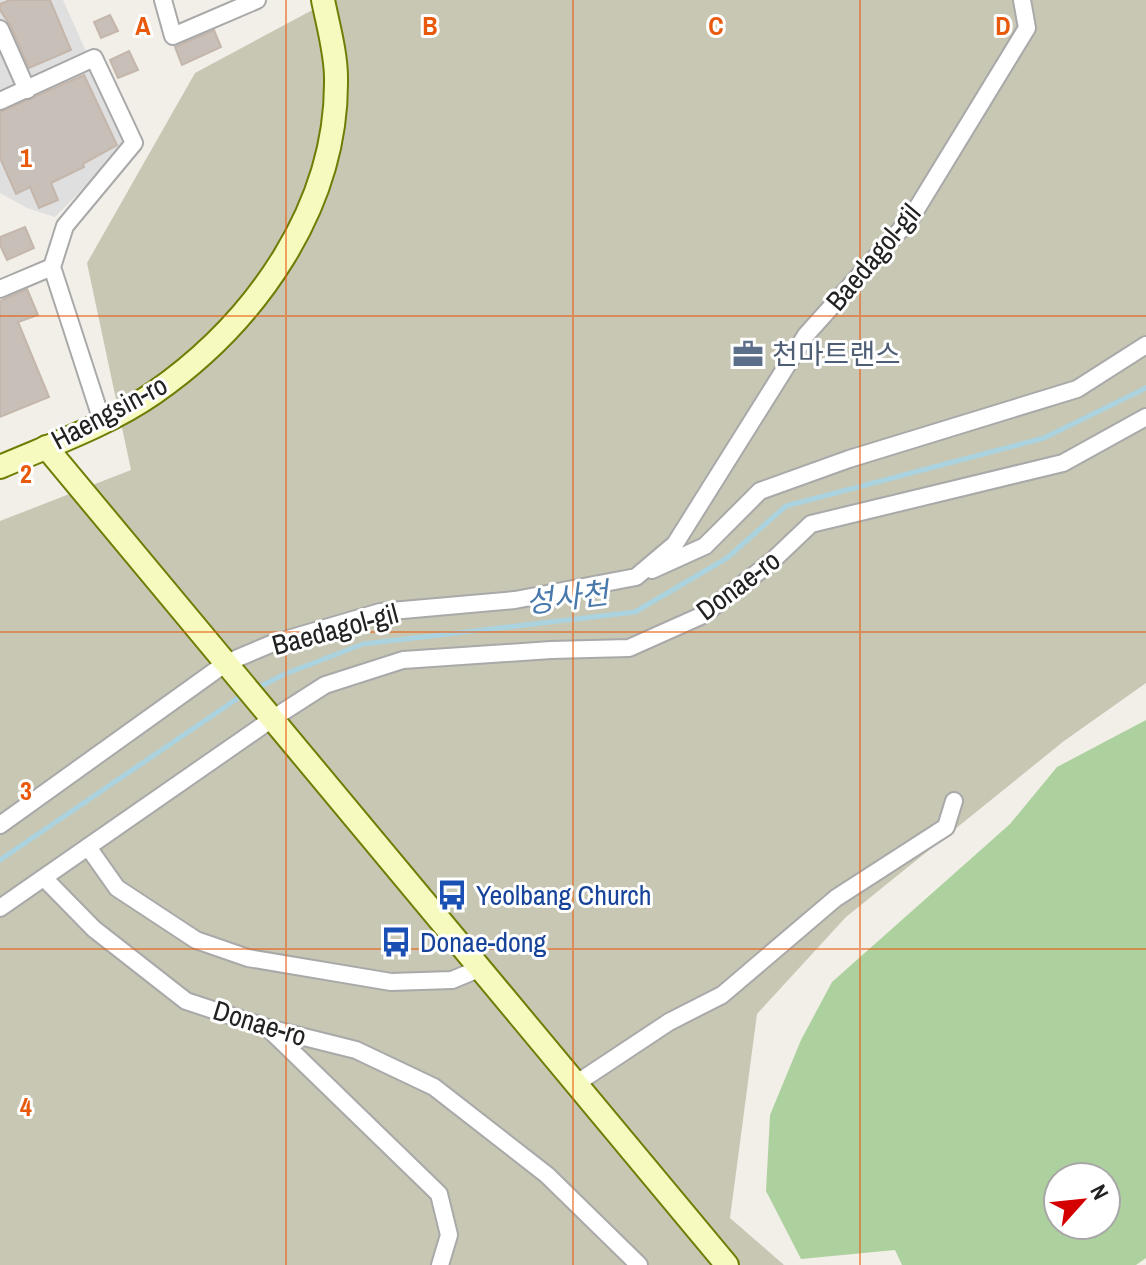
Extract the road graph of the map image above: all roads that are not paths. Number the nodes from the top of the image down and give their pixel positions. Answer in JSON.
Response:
{"nodes":[{"id":1,"x":163,"y":0,"type":"edge"},
{"id":2,"x":257,"y":0,"type":"edge"},
{"id":3,"x":323,"y":0,"type":"edge"},
{"id":4,"x":1022,"y":0,"type":"edge"},
{"id":5,"x":0,"y":29,"type":"edge"},
{"id":6,"x":27,"y":90,"type":"junction"},
{"id":7,"x":0,"y":101,"type":"edge"},
{"id":8,"x":52,"y":267,"type":"junction"},
{"id":9,"x":0,"y":289,"type":"edge"},
{"id":10,"x":1146,"y":345,"type":"edge"},
{"id":11,"x":1146,"y":417,"type":"edge"},
{"id":12,"x":102,"y":421,"type":"junction"},
{"id":13,"x":46,"y":447,"type":"junction"},
{"id":14,"x":1,"y":464,"type":"edge"},
{"id":15,"x":636,"y":577,"type":"junction"},
{"id":16,"x":229,"y":668,"type":"junction"},
{"id":17,"x":269,"y":714,"type":"junction"},
{"id":18,"x":954,"y":801,"type":"dead end"},
{"id":19,"x":0,"y":825,"type":"edge"},
{"id":20,"x":88,"y":847,"type":"junction"},
{"id":21,"x":44,"y":878,"type":"junction"},
{"id":22,"x":0,"y":908,"type":"edge"},
{"id":23,"x":481,"y":968,"type":"junction"},
{"id":24,"x":268,"y":1028,"type":"junction"},
{"id":25,"x":577,"y":1083,"type":"junction"},
{"id":26,"x":440,"y":1265,"type":"edge"},
{"id":27,"x":639,"y":1265,"type":"edge"},
{"id":28,"x":727,"y":1265,"type":"edge"}],
"edges":[{"from":1,"to":2,"type":"street"},
{"from":3,"to":12,"type":"street","name":"Haengsin-ro"},
{"from":4,"to":15,"type":"street","name":"Baedagol-gil"},
{"from":5,"to":6,"type":"street"},
{"from":6,"to":7,"type":"street"},
{"from":6,"to":8,"type":"street"},
{"from":8,"to":9,"type":"street"},
{"from":8,"to":12,"type":"street"},
{"from":10,"to":15,"type":"street","name":"Baedagol-gil"},
{"from":11,"to":17,"type":"street","name":"Donae-ro"},
{"from":12,"to":13,"type":"street","name":"Haengsin-ro"},
{"from":13,"to":14,"type":"street","name":"Haengsin-ro"},
{"from":13,"to":16,"type":"street"},
{"from":15,"to":16,"type":"street","name":"Baedagol-gil"},
{"from":16,"to":17,"type":"street"},
{"from":16,"to":19,"type":"street","name":"Baedagol-gil"},
{"from":17,"to":20,"type":"street","name":"Donae-ro"},
{"from":17,"to":23,"type":"street"},
{"from":18,"to":25,"type":"street"},
{"from":20,"to":21,"type":"street","name":"Donae-ro"},
{"from":20,"to":23,"type":"street"},
{"from":21,"to":22,"type":"street","name":"Donae-ro"},
{"from":21,"to":24,"type":"street","name":"Donae-ro"},
{"from":23,"to":25,"type":"street"},
{"from":24,"to":26,"type":"street"},
{"from":24,"to":27,"type":"street","name":"Donae-ro"},
{"from":25,"to":28,"type":"street"}]}
